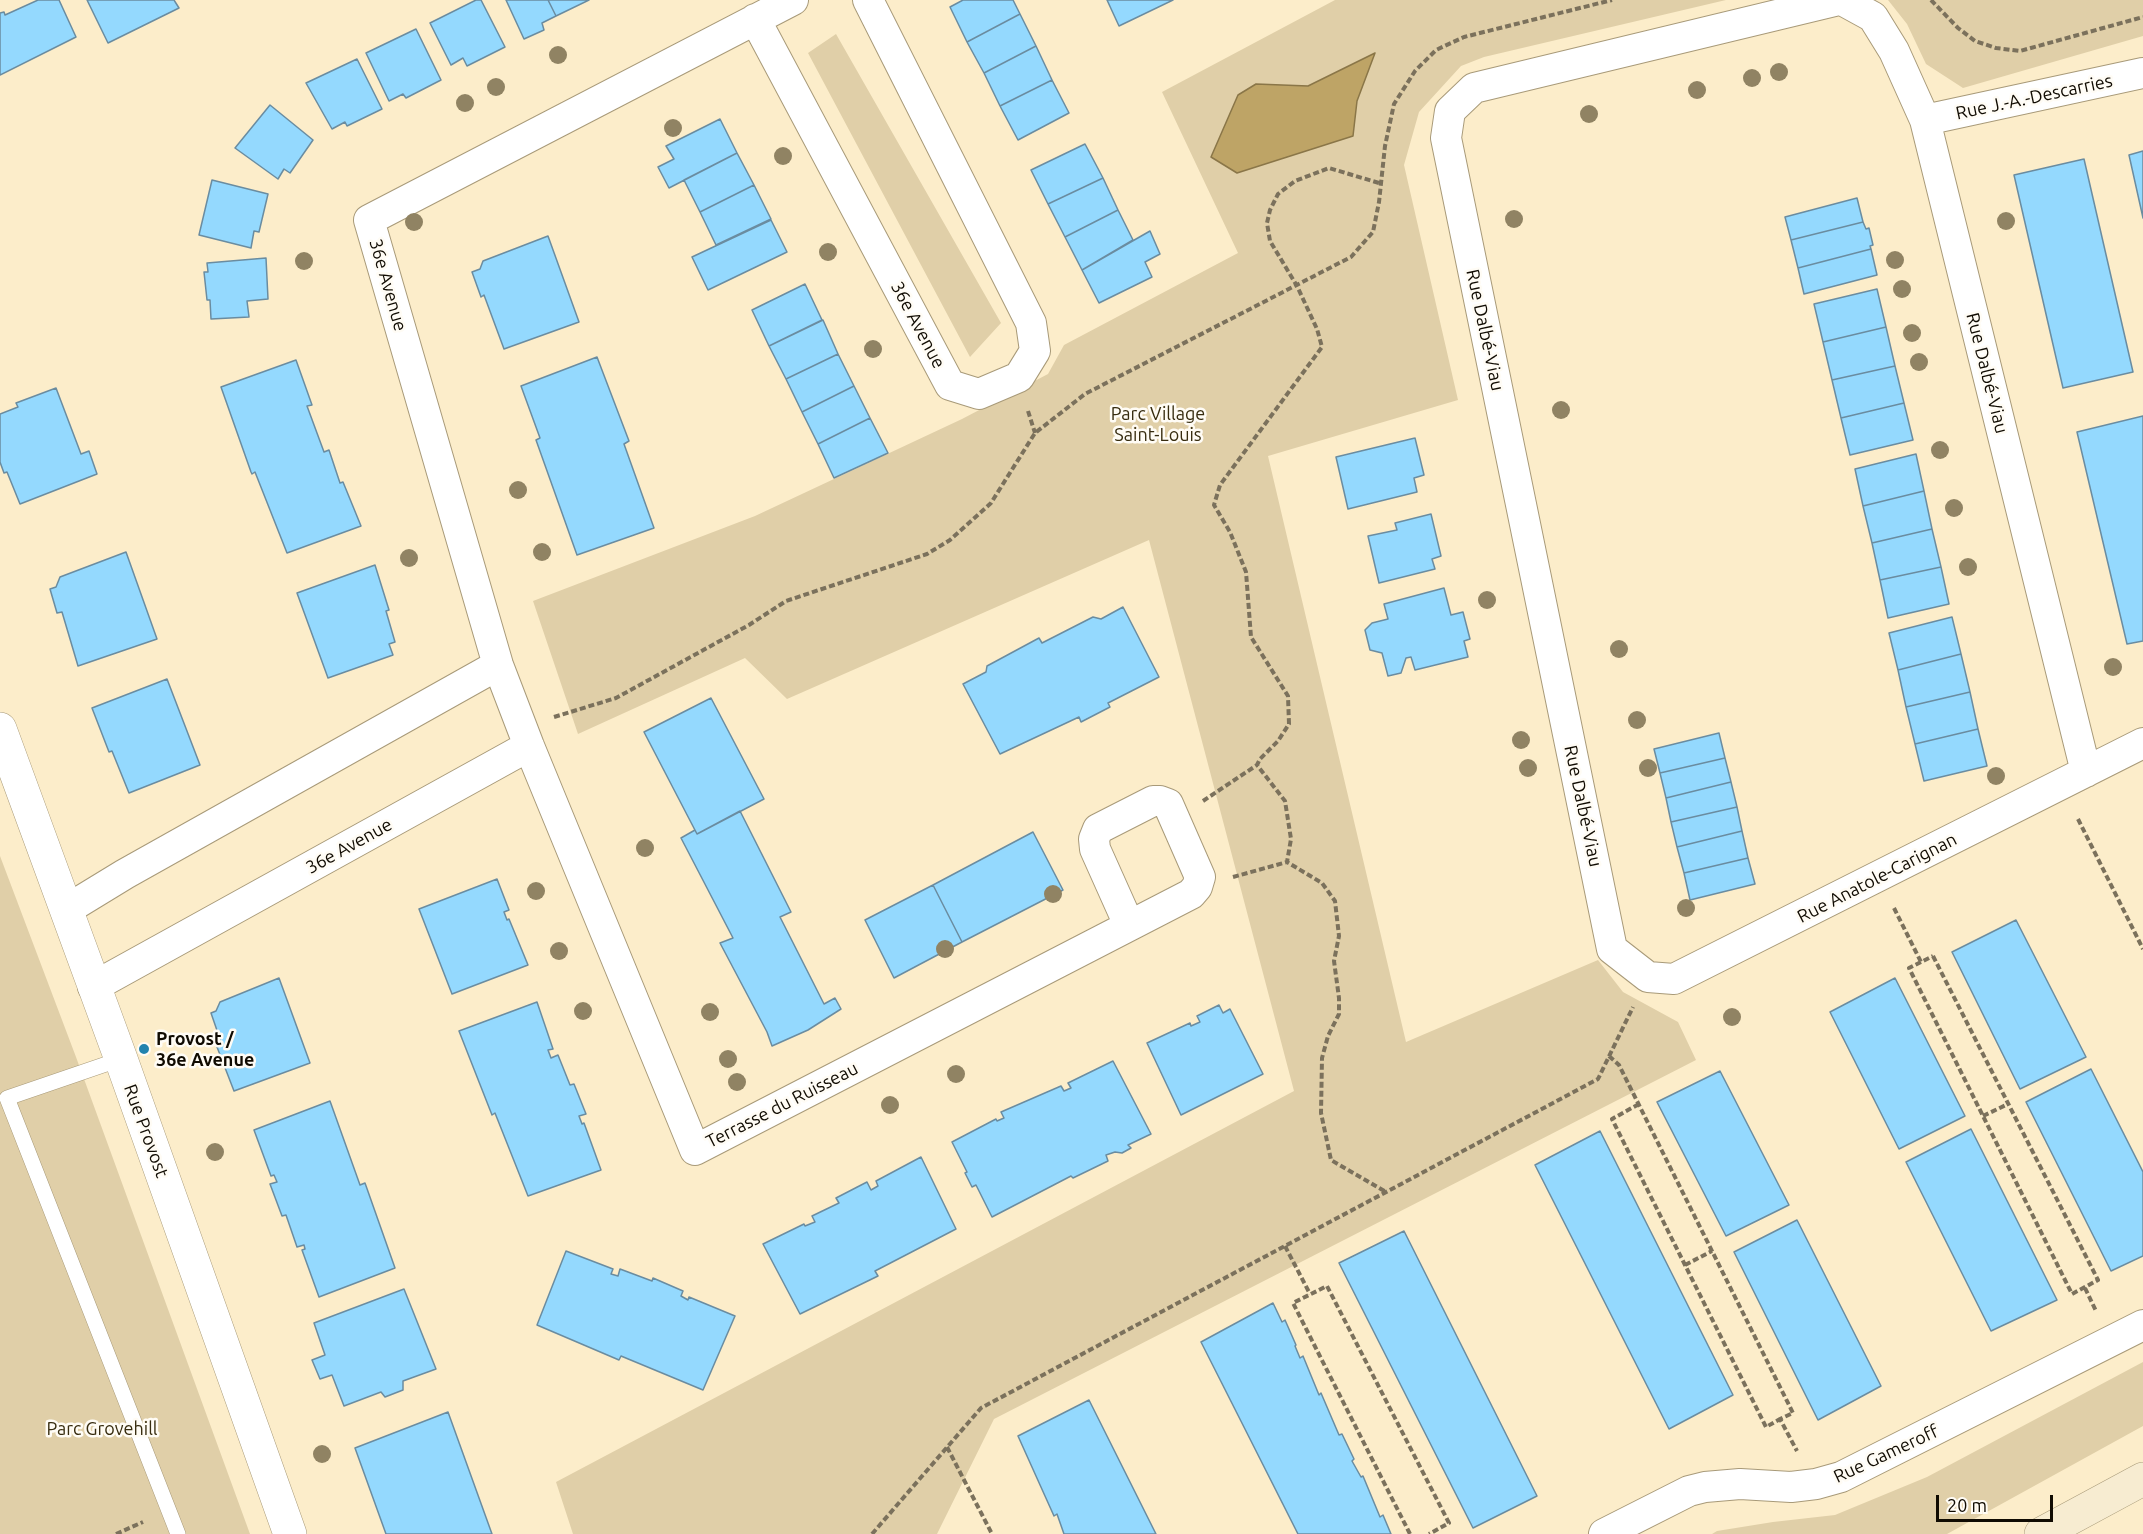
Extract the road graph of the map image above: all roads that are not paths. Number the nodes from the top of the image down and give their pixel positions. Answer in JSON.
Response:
{"nodes":[{"id":1,"x":793,"y":0,"type":"edge"},
{"id":2,"x":868,"y":0,"type":"edge"},
{"id":3,"x":1840,"y":0,"type":"edge"},
{"id":4,"x":756,"y":20,"type":"junction"},
{"id":5,"x":2143,"y":73,"type":"edge"},
{"id":6,"x":1925,"y":120,"type":"junction"},
{"id":7,"x":498,"y":665,"type":"junction"},
{"id":8,"x":0,"y":729,"type":"edge"},
{"id":9,"x":525,"y":737,"type":"junction"},
{"id":10,"x":2143,"y":742,"type":"edge"},
{"id":11,"x":2086,"y":772,"type":"junction"},
{"id":12,"x":66,"y":910,"type":"junction"},
{"id":13,"x":1130,"y":925,"type":"junction"},
{"id":14,"x":1648,"y":977,"type":"joint"},
{"id":15,"x":93,"y":987,"type":"junction"},
{"id":16,"x":121,"y":1059,"type":"junction"},
{"id":17,"x":2143,"y":1325,"type":"edge"},
{"id":18,"x":2143,"y":1479,"type":"edge"},
{"id":19,"x":1612,"y":1532,"type":"edge"},
{"id":20,"x":178,"y":1534,"type":"edge"},
{"id":21,"x":290,"y":1534,"type":"edge"},
{"id":22,"x":2041,"y":1534,"type":"edge"}],
"edges":[{"from":1,"to":4,"type":"street","name":"36e Avenue"},
{"from":2,"to":4,"type":"street","name":"36e Avenue"},
{"from":3,"to":6,"type":"street","name":"Rue Dalbé-Viau"},
{"from":3,"to":14,"type":"street","name":"Rue Dalbé-Viau"},
{"from":4,"to":7,"type":"street","name":"36e Avenue"},
{"from":5,"to":6,"type":"street","name":"Rue J.-A.-Descarries"},
{"from":6,"to":11,"type":"street","name":"Rue Dalbé-Viau"},
{"from":7,"to":9,"type":"street","name":"36e Avenue"},
{"from":7,"to":12,"type":"street"},
{"from":8,"to":12,"type":"street","name":"Rue Provost"},
{"from":9,"to":13,"type":"street","name":"Terrasse du Ruisseau"},
{"from":9,"to":15,"type":"street","name":"36e Avenue"},
{"from":10,"to":11,"type":"street","name":"Rue Anatole-Carignan"},
{"from":11,"to":14,"type":"street","name":"Rue Anatole-Carignan"},
{"from":12,"to":15,"type":"street","name":"Rue Provost"},
{"from":13,"to":13,"type":"street","name":"Terrasse du Ruisseau"},
{"from":15,"to":16,"type":"street","name":"Rue Provost"},
{"from":16,"to":20,"type":"lane"},
{"from":16,"to":21,"type":"street","name":"Rue Provost"},
{"from":17,"to":19,"type":"street","name":"Rue Gameroff"},
{"from":18,"to":22,"type":"main road"}]}
